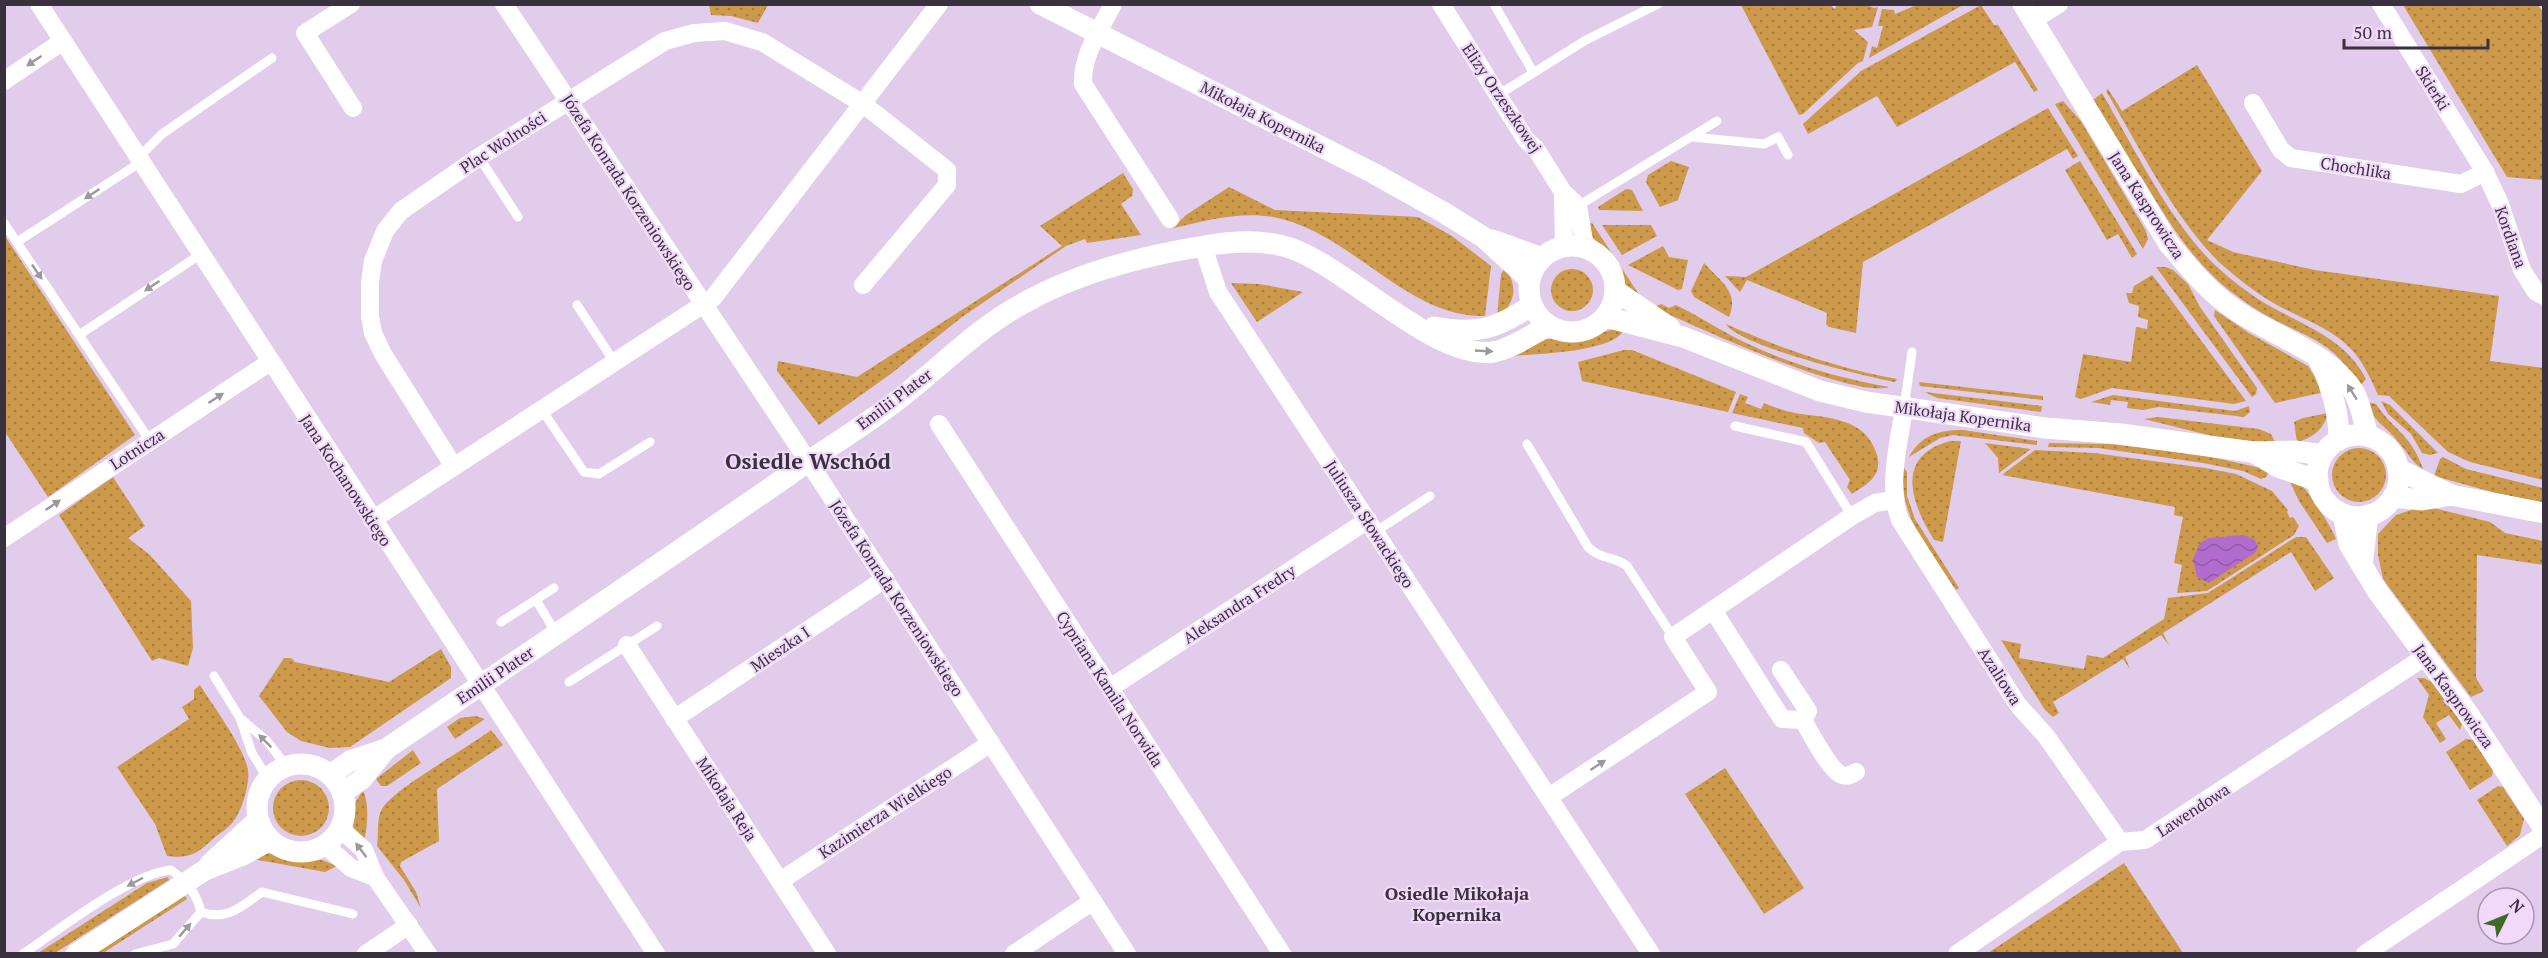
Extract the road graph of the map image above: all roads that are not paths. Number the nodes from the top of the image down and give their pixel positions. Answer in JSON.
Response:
{"nodes":[{"id":1,"x":39,"y":4,"type":"edge"},
{"id":2,"x":351,"y":4,"type":"edge"},
{"id":3,"x":504,"y":4,"type":"edge"},
{"id":4,"x":939,"y":4,"type":"edge"},
{"id":5,"x":1040,"y":4,"type":"edge"},
{"id":6,"x":1113,"y":4,"type":"edge"},
{"id":7,"x":1441,"y":4,"type":"edge"},
{"id":8,"x":1494,"y":4,"type":"edge"},
{"id":9,"x":1658,"y":4,"type":"edge"},
{"id":10,"x":2059,"y":4,"type":"edge"},
{"id":11,"x":2381,"y":4,"type":"edge"},
{"id":12,"x":2028,"y":12,"type":"edge"},
{"id":13,"x":1097,"y":33,"type":"junction"},
{"id":14,"x":63,"y":41,"type":"junction"},
{"id":15,"x":272,"y":58,"type":"dead end"},
{"id":16,"x":1533,"y":72,"type":"junction"},
{"id":17,"x":4,"y":81,"type":"edge"},
{"id":18,"x":1498,"y":95,"type":"junction"},
{"id":19,"x":568,"y":100,"type":"junction"},
{"id":20,"x":2253,"y":103,"type":"dead end"},
{"id":21,"x":863,"y":104,"type":"junction"},
{"id":22,"x":353,"y":108,"type":"dead end"},
{"id":23,"x":1717,"y":121,"type":"dead end"},
{"id":24,"x":1692,"y":137,"type":"junction"},
{"id":25,"x":1788,"y":155,"type":"dead end"},
{"id":26,"x":479,"y":157,"type":"junction"},
{"id":27,"x":140,"y":160,"type":"junction"},
{"id":28,"x":2485,"y":172,"type":"junction"},
{"id":29,"x":1563,"y":192,"type":"junction"},
{"id":30,"x":1578,"y":206,"type":"junction"},
{"id":31,"x":518,"y":217,"type":"dead end"},
{"id":32,"x":1170,"y":219,"type":"dead end"},
{"id":33,"x":4,"y":223,"type":"edge"},
{"id":34,"x":1483,"y":237,"type":"junction"},
{"id":35,"x":17,"y":242,"type":"junction"},
{"id":36,"x":1203,"y":246,"type":"junction"},
{"id":37,"x":1574,"y":247,"type":"junction"},
{"id":38,"x":201,"y":254,"type":"junction"},
{"id":39,"x":1542,"y":258,"type":"junction"},
{"id":40,"x":1530,"y":280,"type":"junction"},
{"id":41,"x":863,"y":285,"type":"dead end"},
{"id":42,"x":1616,"y":291,"type":"junction"},
{"id":43,"x":2544,"y":296,"type":"edge"},
{"id":44,"x":578,"y":305,"type":"dead end"},
{"id":45,"x":704,"y":306,"type":"junction"},
{"id":46,"x":1532,"y":306,"type":"junction"},
{"id":47,"x":1606,"y":317,"type":"junction"},
{"id":48,"x":1411,"y":322,"type":"junction"},
{"id":49,"x":1548,"y":326,"type":"junction"},
{"id":50,"x":79,"y":335,"type":"junction"},
{"id":51,"x":1683,"y":337,"type":"junction"},
{"id":52,"x":1912,"y":352,"type":"dead end"},
{"id":53,"x":2318,"y":359,"type":"junction"},
{"id":54,"x":270,"y":362,"type":"junction"},
{"id":55,"x":615,"y":363,"type":"junction"},
{"id":56,"x":1904,"y":408,"type":"junction"},
{"id":57,"x":542,"y":410,"type":"junction"},
{"id":58,"x":939,"y":424,"type":"dead end"},
{"id":59,"x":1735,"y":426,"type":"dead end"},
{"id":60,"x":2368,"y":436,"type":"junction"},
{"id":61,"x":2339,"y":440,"type":"junction"},
{"id":62,"x":150,"y":441,"type":"junction"},
{"id":63,"x":650,"y":442,"type":"dead end"},
{"id":64,"x":1527,"y":444,"type":"dead end"},
{"id":65,"x":2252,"y":452,"type":"junction"},
{"id":66,"x":2323,"y":455,"type":"junction"},
{"id":67,"x":808,"y":461,"type":"junction"},
{"id":68,"x":454,"y":466,"type":"junction"},
{"id":69,"x":2398,"y":469,"type":"junction"},
{"id":70,"x":2318,"y":481,"type":"junction"},
{"id":71,"x":2451,"y":495,"type":"junction"},
{"id":72,"x":1430,"y":496,"type":"dead end"},
{"id":73,"x":2393,"y":497,"type":"junction"},
{"id":74,"x":1894,"y":501,"type":"junction"},
{"id":75,"x":2544,"y":513,"type":"edge"},
{"id":76,"x":2343,"y":514,"type":"junction"},
{"id":77,"x":2368,"y":515,"type":"junction"},
{"id":78,"x":1852,"y":516,"type":"junction"},
{"id":79,"x":372,"y":519,"type":"junction"},
{"id":80,"x":1371,"y":526,"type":"junction"},
{"id":81,"x":4,"y":538,"type":"edge"},
{"id":82,"x":2362,"y":566,"type":"junction"},
{"id":83,"x":885,"y":579,"type":"junction"},
{"id":84,"x":554,"y":588,"type":"dead end"},
{"id":85,"x":536,"y":600,"type":"junction"},
{"id":86,"x":1713,"y":610,"type":"junction"},
{"id":87,"x":501,"y":622,"type":"dead end"},
{"id":88,"x":657,"y":626,"type":"dead end"},
{"id":89,"x":556,"y":633,"type":"junction"},
{"id":90,"x":1673,"y":637,"type":"junction"},
{"id":91,"x":627,"y":645,"type":"junction"},
{"id":92,"x":2426,"y":656,"type":"junction"},
{"id":93,"x":1781,"y":670,"type":"dead end"},
{"id":94,"x":214,"y":676,"type":"dead end"},
{"id":95,"x":569,"y":682,"type":"dead end"},
{"id":96,"x":481,"y":685,"type":"junction"},
{"id":97,"x":1110,"y":688,"type":"junction"},
{"id":98,"x":240,"y":718,"type":"junction"},
{"id":99,"x":674,"y":719,"type":"junction"},
{"id":100,"x":1803,"y":720,"type":"junction"},
{"id":101,"x":991,"y":743,"type":"junction"},
{"id":102,"x":386,"y":749,"type":"junction"},
{"id":103,"x":287,"y":766,"type":"junction"},
{"id":104,"x":1856,"y":772,"type":"dead end"},
{"id":105,"x":330,"y":776,"type":"junction"},
{"id":106,"x":268,"y":779,"type":"junction"},
{"id":107,"x":342,"y":793,"type":"junction"},
{"id":108,"x":1549,"y":797,"type":"junction"},
{"id":109,"x":258,"y":820,"type":"junction"},
{"id":110,"x":340,"y":828,"type":"junction"},
{"id":111,"x":2544,"y":829,"type":"edge"},
{"id":112,"x":2544,"y":834,"type":"edge"},
{"id":113,"x":270,"y":840,"type":"junction"},
{"id":114,"x":2120,"y":842,"type":"junction"},
{"id":115,"x":325,"y":845,"type":"junction"},
{"id":116,"x":205,"y":870,"type":"junction"},
{"id":117,"x":375,"y":877,"type":"junction"},
{"id":118,"x":780,"y":881,"type":"junction"},
{"id":119,"x":187,"y":882,"type":"junction"},
{"id":120,"x":1093,"y":901,"type":"junction"},
{"id":121,"x":201,"y":912,"type":"junction"},
{"id":122,"x":353,"y":914,"type":"dead end"},
{"id":123,"x":409,"y":925,"type":"junction"},
{"id":124,"x":23,"y":954,"type":"edge"},
{"id":125,"x":76,"y":954,"type":"edge"},
{"id":126,"x":135,"y":954,"type":"edge"},
{"id":127,"x":366,"y":954,"type":"edge"},
{"id":128,"x":428,"y":954,"type":"edge"},
{"id":129,"x":656,"y":954,"type":"edge"},
{"id":130,"x":827,"y":954,"type":"edge"},
{"id":131,"x":1014,"y":954,"type":"edge"},
{"id":132,"x":1127,"y":954,"type":"edge"},
{"id":133,"x":1282,"y":954,"type":"edge"},
{"id":134,"x":1652,"y":954,"type":"edge"},
{"id":135,"x":1957,"y":954,"type":"edge"},
{"id":136,"x":2365,"y":954,"type":"edge"}],
"edges":[{"from":1,"to":14,"type":"street","name":"Jana Kochanowskiego"},
{"from":2,"to":22,"type":"street"},
{"from":3,"to":19,"type":"street","name":"Józefa Konrada Korzeniowskiego"},
{"from":4,"to":21,"type":"street"},
{"from":5,"to":13,"type":"street","name":"Mikołaja Kopernika"},
{"from":6,"to":13,"type":"street"},
{"from":7,"to":18,"type":"street","name":"Elizy Orzeszkowej"},
{"from":8,"to":16,"type":"lane"},
{"from":9,"to":16,"type":"lane"},
{"from":10,"to":12,"type":"street"},
{"from":11,"to":28,"type":"street","name":"Skierki"},
{"from":12,"to":53,"type":"street","name":"Jana Kasprowicza"},
{"from":13,"to":32,"type":"street"},
{"from":13,"to":34,"type":"street","name":"Mikołaja Kopernika"},
{"from":14,"to":17,"type":"street","one_way":true},
{"from":14,"to":27,"type":"street","name":"Jana Kochanowskiego"},
{"from":15,"to":27,"type":"lane"},
{"from":16,"to":18,"type":"lane"},
{"from":18,"to":29,"type":"street","name":"Elizy Orzeszkowej"},
{"from":19,"to":21,"type":"street","name":"Plac Wolności"},
{"from":19,"to":26,"type":"street","name":"Plac Wolności"},
{"from":19,"to":45,"type":"street","name":"Józefa Konrada Korzeniowskiego"},
{"from":20,"to":28,"type":"street","name":"Chochlika"},
{"from":21,"to":41,"type":"street","name":"Plac Wolności"},
{"from":21,"to":45,"type":"street"},
{"from":23,"to":24,"type":"lane"},
{"from":24,"to":25,"type":"lane"},
{"from":24,"to":30,"type":"lane"},
{"from":26,"to":31,"type":"lane"},
{"from":26,"to":68,"type":"street","name":"Plac Wolności"},
{"from":27,"to":35,"type":"lane","one_way":true},
{"from":27,"to":38,"type":"street","name":"Jana Kochanowskiego"},
{"from":28,"to":43,"type":"street","name":"Kordiana"},
{"from":29,"to":30,"type":"street","name":"Elizy Orzeszkowej"},
{"from":29,"to":37,"type":"street"},
{"from":30,"to":37,"type":"street"},
{"from":33,"to":35,"type":"lane"},
{"from":34,"to":39,"type":"street","name":"Mikołaja Kopernika"},
{"from":34,"to":40,"type":"street","name":"Mikołaja Kopernika"},
{"from":35,"to":50,"type":"lane","one_way":true},
{"from":36,"to":48,"type":"street","name":"Emilii Plater"},
{"from":36,"to":67,"type":"street","name":"Emilii Plater"},
{"from":36,"to":80,"type":"street","name":"Juliusza Słowackiego"},
{"from":37,"to":39,"type":"street"},
{"from":37,"to":42,"type":"street"},
{"from":38,"to":50,"type":"lane","one_way":true},
{"from":38,"to":54,"type":"street","name":"Jana Kochanowskiego"},
{"from":39,"to":40,"type":"street"},
{"from":40,"to":46,"type":"street"},
{"from":42,"to":47,"type":"street"},
{"from":42,"to":51,"type":"street","name":"Mikołaja Kopernika"},
{"from":44,"to":55,"type":"lane"},
{"from":45,"to":55,"type":"street"},
{"from":45,"to":67,"type":"street","name":"Józefa Konrada Korzeniowskiego"},
{"from":46,"to":48,"type":"street","name":"Emilii Plater"},
{"from":46,"to":49,"type":"street"},
{"from":47,"to":49,"type":"street"},
{"from":47,"to":51,"type":"street","name":"Mikołaja Kopernika"},
{"from":48,"to":49,"type":"street","name":"Emilii Plater","one_way":true},
{"from":50,"to":62,"type":"lane"},
{"from":51,"to":56,"type":"street","name":"Mikołaja Kopernika"},
{"from":52,"to":56,"type":"lane"},
{"from":60,"to":53,"type":"street","name":"Jana Kasprowicza","one_way":true},
{"from":53,"to":61,"type":"street"},
{"from":62,"to":54,"type":"street","name":"Lotnicza","one_way":true},
{"from":54,"to":79,"type":"street","name":"Jana Kochanowskiego"},
{"from":55,"to":57,"type":"street"},
{"from":56,"to":65,"type":"street","name":"Mikołaja Kopernika"},
{"from":56,"to":74,"type":"street","name":"Azaliowa"},
{"from":57,"to":63,"type":"lane"},
{"from":57,"to":68,"type":"street"},
{"from":58,"to":97,"type":"street","name":"Cypriana Kamila Norwida"},
{"from":59,"to":78,"type":"lane"},
{"from":60,"to":61,"type":"street"},
{"from":60,"to":69,"type":"street"},
{"from":61,"to":66,"type":"street"},
{"from":81,"to":62,"type":"street","name":"Lotnicza","one_way":true},
{"from":64,"to":90,"type":"lane"},
{"from":65,"to":66,"type":"street","name":"Mikołaja Kopernika"},
{"from":65,"to":70,"type":"street","name":"Mikołaja Kopernika"},
{"from":66,"to":70,"type":"street"},
{"from":67,"to":83,"type":"street","name":"Józefa Konrada Korzeniowskiego"},
{"from":67,"to":89,"type":"street","name":"Emilii Plater"},
{"from":68,"to":79,"type":"street"},
{"from":69,"to":71,"type":"street"},
{"from":69,"to":73,"type":"street"},
{"from":70,"to":76,"type":"street"},
{"from":71,"to":73,"type":"street"},
{"from":71,"to":75,"type":"street"},
{"from":72,"to":80,"type":"lane"},
{"from":73,"to":77,"type":"street"},
{"from":74,"to":78,"type":"street"},
{"from":74,"to":114,"type":"street","name":"Azaliowa"},
{"from":76,"to":77,"type":"street"},
{"from":76,"to":82,"type":"street","name":"Jana Kasprowicza"},
{"from":77,"to":82,"type":"street"},
{"from":78,"to":86,"type":"street"},
{"from":79,"to":96,"type":"street","name":"Jana Kochanowskiego"},
{"from":80,"to":97,"type":"street","name":"Aleksandra Fredry"},
{"from":80,"to":108,"type":"street","name":"Juliusza Słowackiego"},
{"from":82,"to":92,"type":"street","name":"Jana Kasprowicza"},
{"from":83,"to":99,"type":"street","name":"Mieszka I"},
{"from":83,"to":101,"type":"street","name":"Józefa Konrada Korzeniowskiego"},
{"from":84,"to":85,"type":"lane"},
{"from":85,"to":87,"type":"lane"},
{"from":85,"to":89,"type":"lane"},
{"from":86,"to":90,"type":"street"},
{"from":86,"to":100,"type":"street"},
{"from":88,"to":91,"type":"lane"},
{"from":89,"to":96,"type":"street","name":"Emilii Plater"},
{"from":108,"to":90,"type":"street","one_way":true},
{"from":91,"to":95,"type":"lane"},
{"from":91,"to":99,"type":"street","name":"Mikołaja Reja"},
{"from":92,"to":111,"type":"street","name":"Jana Kasprowicza"},
{"from":92,"to":114,"type":"street","name":"Lawendowa"},
{"from":93,"to":100,"type":"street"},
{"from":94,"to":98,"type":"lane"},
{"from":96,"to":102,"type":"street","name":"Emilii Plater"},
{"from":96,"to":129,"type":"street","name":"Jana Kochanowskiego"},
{"from":97,"to":133,"type":"street","name":"Cypriana Kamila Norwida"},
{"from":103,"to":98,"type":"lane","one_way":true},
{"from":98,"to":106,"type":"lane"},
{"from":99,"to":118,"type":"street","name":"Mikołaja Reja"},
{"from":100,"to":104,"type":"street"},
{"from":101,"to":118,"type":"street","name":"Kazimierza Wielkiego"},
{"from":101,"to":120,"type":"street","name":"Józefa Konrada Korzeniowskiego"},
{"from":102,"to":105,"type":"street","name":"Emilii Plater"},
{"from":102,"to":107,"type":"street","name":"Emilii Plater"},
{"from":103,"to":105,"type":"street"},
{"from":103,"to":106,"type":"street"},
{"from":105,"to":107,"type":"street"},
{"from":106,"to":109,"type":"street"},
{"from":107,"to":110,"type":"street"},
{"from":108,"to":134,"type":"street","name":"Juliusza Słowackiego"},
{"from":109,"to":113,"type":"street"},
{"from":109,"to":116,"type":"street"},
{"from":110,"to":115,"type":"street"},
{"from":117,"to":110,"type":"street","one_way":true},
{"from":112,"to":136,"type":"street"},
{"from":113,"to":115,"type":"street"},
{"from":113,"to":116,"type":"street"},
{"from":114,"to":135,"type":"street","name":"Lawendowa"},
{"from":115,"to":117,"type":"street"},
{"from":116,"to":119,"type":"street"},
{"from":117,"to":123,"type":"street"},
{"from":118,"to":130,"type":"street","name":"Mikołaja Reja"},
{"from":119,"to":121,"type":"lane"},
{"from":119,"to":124,"type":"lane","one_way":true},
{"from":119,"to":125,"type":"street"},
{"from":120,"to":131,"type":"street"},
{"from":120,"to":132,"type":"street","name":"Józefa Konrada Korzeniowskiego"},
{"from":121,"to":122,"type":"lane"},
{"from":126,"to":121,"type":"lane","one_way":true},
{"from":123,"to":127,"type":"street"},
{"from":123,"to":128,"type":"street"}]}
